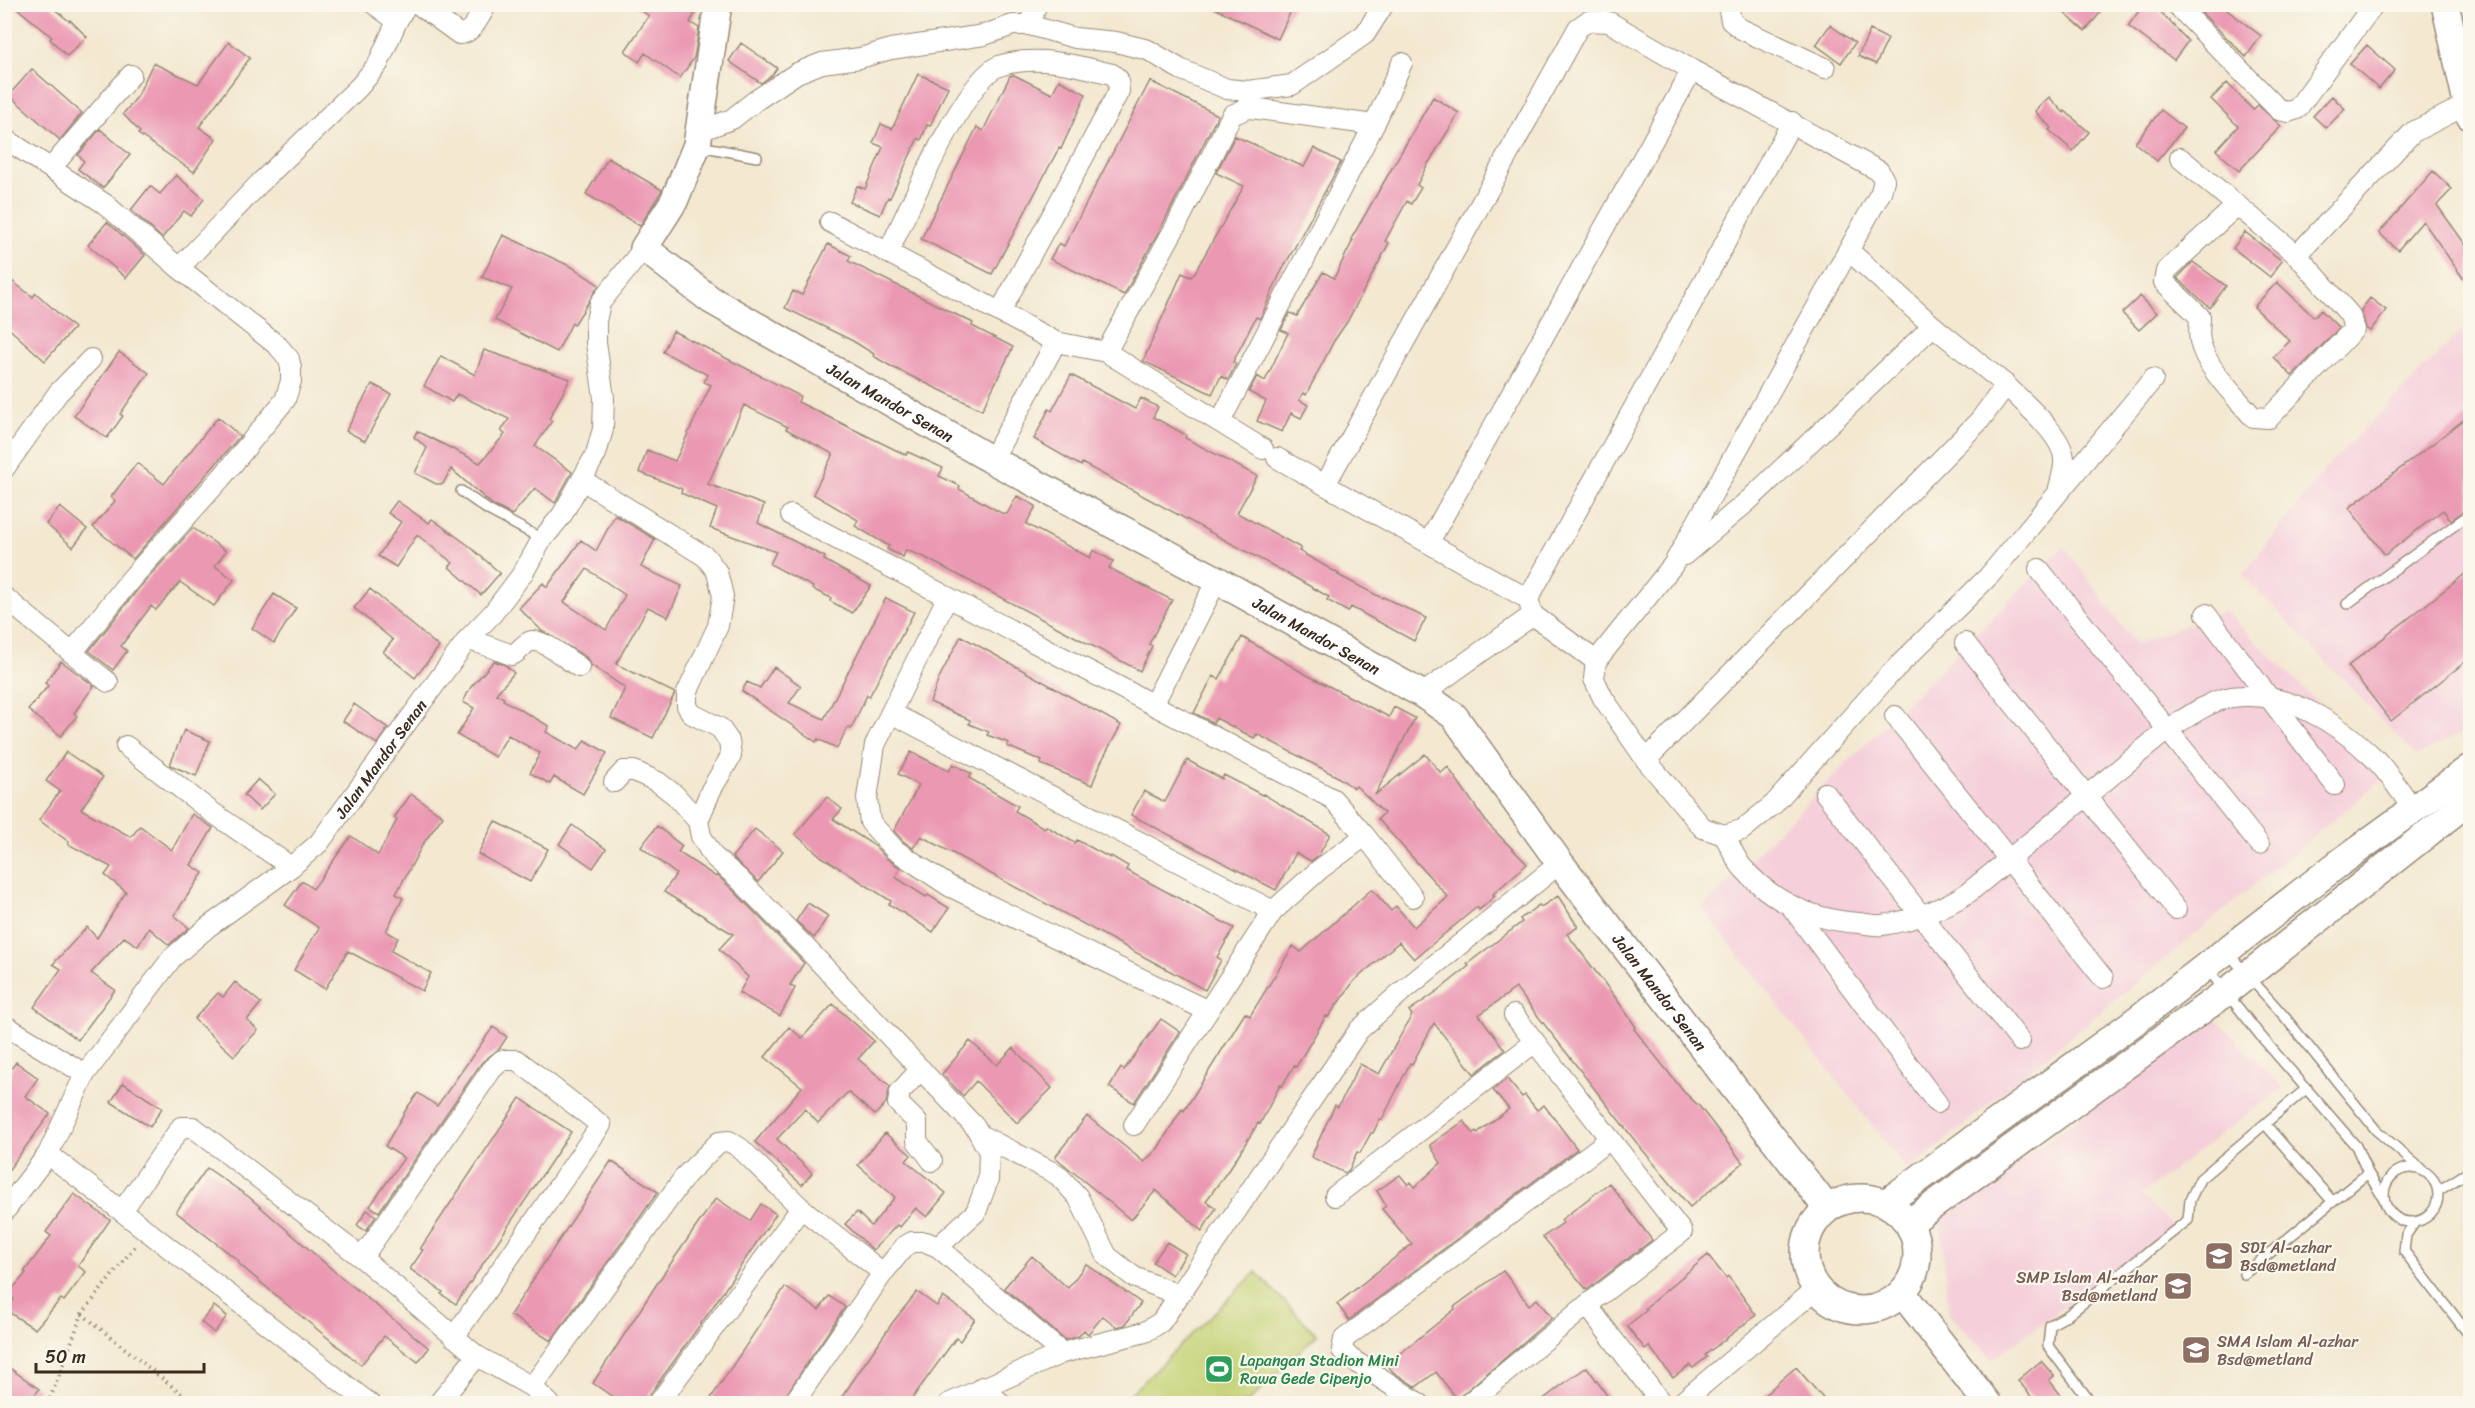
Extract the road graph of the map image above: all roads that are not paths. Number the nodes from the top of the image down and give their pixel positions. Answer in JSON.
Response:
{"nodes":[{"id":1,"x":374,"y":4,"type":"edge"},
{"id":2,"x":407,"y":4,"type":"edge"},
{"id":3,"x":418,"y":4,"type":"edge"},
{"id":4,"x":487,"y":4,"type":"edge"},
{"id":5,"x":718,"y":4,"type":"edge"},
{"id":6,"x":1037,"y":4,"type":"edge"},
{"id":7,"x":1384,"y":4,"type":"edge"},
{"id":8,"x":1728,"y":4,"type":"edge"},
{"id":9,"x":2176,"y":4,"type":"edge"},
{"id":10,"x":2374,"y":4,"type":"edge"},
{"id":11,"x":2445,"y":4,"type":"edge"},
{"id":12,"x":397,"y":21,"type":"junction"},
{"id":13,"x":1029,"y":25,"type":"junction"},
{"id":14,"x":1402,"y":63,"type":"dead end"},
{"id":15,"x":1826,"y":68,"type":"dead end"},
{"id":16,"x":1692,"y":70,"type":"junction"},
{"id":17,"x":131,"y":75,"type":"dead end"},
{"id":18,"x":2469,"y":110,"type":"edge"},
{"id":19,"x":1792,"y":122,"type":"junction"},
{"id":20,"x":1374,"y":125,"type":"junction"},
{"id":21,"x":4,"y":138,"type":"edge"},
{"id":22,"x":699,"y":138,"type":"junction"},
{"id":23,"x":756,"y":157,"type":"dead end"},
{"id":24,"x":2180,"y":158,"type":"dead end"},
{"id":25,"x":51,"y":168,"type":"junction"},
{"id":26,"x":2236,"y":206,"type":"junction"},
{"id":27,"x":830,"y":222,"type":"dead end"},
{"id":28,"x":644,"y":248,"type":"junction"},
{"id":29,"x":1848,"y":250,"type":"junction"},
{"id":30,"x":888,"y":253,"type":"junction"},
{"id":31,"x":2297,"y":255,"type":"junction"},
{"id":32,"x":179,"y":268,"type":"junction"},
{"id":33,"x":1000,"y":312,"type":"junction"},
{"id":34,"x":1934,"y":326,"type":"junction"},
{"id":35,"x":1056,"y":342,"type":"junction"},
{"id":36,"x":1106,"y":352,"type":"junction"},
{"id":37,"x":90,"y":359,"type":"dead end"},
{"id":38,"x":2153,"y":379,"type":"dead end"},
{"id":39,"x":2006,"y":385,"type":"junction"},
{"id":40,"x":1220,"y":422,"type":"junction"},
{"id":41,"x":992,"y":460,"type":"junction"},
{"id":42,"x":4,"y":469,"type":"edge"},
{"id":43,"x":582,"y":480,"type":"junction"},
{"id":44,"x":1325,"y":485,"type":"junction"},
{"id":45,"x":461,"y":491,"type":"dead end"},
{"id":46,"x":2058,"y":492,"type":"junction"},
{"id":47,"x":2470,"y":514,"type":"edge"},
{"id":48,"x":791,"y":515,"type":"dead end"},
{"id":49,"x":541,"y":541,"type":"junction"},
{"id":50,"x":1429,"y":542,"type":"junction"},
{"id":51,"x":1673,"y":565,"type":"junction"},
{"id":52,"x":2039,"y":569,"type":"dead end"},
{"id":53,"x":1217,"y":580,"type":"junction"},
{"id":54,"x":947,"y":598,"type":"junction"},
{"id":55,"x":5,"y":600,"type":"edge"},
{"id":56,"x":2347,"y":604,"type":"dead end"},
{"id":57,"x":1530,"y":607,"type":"junction"},
{"id":58,"x":2206,"y":614,"type":"dead end"},
{"id":59,"x":468,"y":639,"type":"junction"},
{"id":60,"x":1965,"y":643,"type":"dead end"},
{"id":61,"x":72,"y":653,"type":"junction"},
{"id":62,"x":1596,"y":661,"type":"junction"},
{"id":63,"x":579,"y":667,"type":"dead end"},
{"id":64,"x":108,"y":682,"type":"dead end"},
{"id":65,"x":1422,"y":694,"type":"junction"},
{"id":66,"x":2268,"y":696,"type":"junction"},
{"id":67,"x":1154,"y":703,"type":"junction"},
{"id":68,"x":891,"y":713,"type":"junction"},
{"id":69,"x":1895,"y":716,"type":"dead end"},
{"id":70,"x":2167,"y":730,"type":"junction"},
{"id":71,"x":126,"y":746,"type":"dead end"},
{"id":72,"x":1646,"y":760,"type":"junction"},
{"id":73,"x":2470,"y":768,"type":"edge"},
{"id":74,"x":614,"y":782,"type":"dead end"},
{"id":75,"x":2335,"y":784,"type":"dead end"},
{"id":76,"x":1825,"y":793,"type":"dead end"},
{"id":77,"x":2087,"y":797,"type":"junction"},
{"id":78,"x":2470,"y":800,"type":"edge"},
{"id":79,"x":2413,"y":809,"type":"junction"},
{"id":80,"x":698,"y":821,"type":"junction"},
{"id":81,"x":1724,"y":835,"type":"junction"},
{"id":82,"x":1365,"y":836,"type":"junction"},
{"id":83,"x":2259,"y":844,"type":"dead end"},
{"id":84,"x":2008,"y":858,"type":"junction"},
{"id":85,"x":1560,"y":863,"type":"junction"},
{"id":86,"x":291,"y":867,"type":"junction"},
{"id":87,"x":1413,"y":897,"type":"dead end"},
{"id":88,"x":1793,"y":909,"type":"junction"},
{"id":89,"x":2176,"y":909,"type":"dead end"},
{"id":90,"x":1273,"y":911,"type":"junction"},
{"id":91,"x":1921,"y":915,"type":"junction"},
{"id":92,"x":2216,"y":959,"type":"junction"},
{"id":93,"x":2246,"y":976,"type":"junction"},
{"id":94,"x":2103,"y":978,"type":"dead end"},
{"id":95,"x":2225,"y":993,"type":"junction"},
{"id":96,"x":1208,"y":1011,"type":"junction"},
{"id":97,"x":1515,"y":1015,"type":"dead end"},
{"id":98,"x":2134,"y":1022,"type":"junction"},
{"id":99,"x":4,"y":1025,"type":"edge"},
{"id":100,"x":2020,"y":1041,"type":"dead end"},
{"id":101,"x":1535,"y":1042,"type":"junction"},
{"id":102,"x":2149,"y":1046,"type":"junction"},
{"id":103,"x":921,"y":1070,"type":"junction"},
{"id":104,"x":85,"y":1074,"type":"junction"},
{"id":105,"x":2307,"y":1088,"type":"junction"},
{"id":106,"x":1937,"y":1103,"type":"dead end"},
{"id":107,"x":2265,"y":1124,"type":"junction"},
{"id":108,"x":1134,"y":1125,"type":"dead end"},
{"id":109,"x":980,"y":1135,"type":"junction"},
{"id":110,"x":1610,"y":1139,"type":"junction"},
{"id":111,"x":48,"y":1154,"type":"junction"},
{"id":112,"x":932,"y":1161,"type":"dead end"},
{"id":113,"x":2421,"y":1169,"type":"junction"},
{"id":114,"x":2470,"y":1171,"type":"edge"},
{"id":115,"x":2368,"y":1173,"type":"junction"},
{"id":116,"x":2438,"y":1191,"type":"junction"},
{"id":117,"x":1335,"y":1196,"type":"dead end"},
{"id":118,"x":2384,"y":1199,"type":"junction"},
{"id":119,"x":2334,"y":1202,"type":"junction"},
{"id":120,"x":1887,"y":1203,"type":"junction"},
{"id":121,"x":801,"y":1208,"type":"junction"},
{"id":122,"x":1827,"y":1208,"type":"junction"},
{"id":123,"x":122,"y":1211,"type":"junction"},
{"id":124,"x":4,"y":1212,"type":"edge"},
{"id":125,"x":2415,"y":1222,"type":"junction"},
{"id":126,"x":1909,"y":1223,"type":"junction"},
{"id":127,"x":938,"y":1247,"type":"junction"},
{"id":128,"x":362,"y":1258,"type":"junction"},
{"id":129,"x":883,"y":1273,"type":"junction"},
{"id":130,"x":2244,"y":1274,"type":"dead end"},
{"id":131,"x":1815,"y":1290,"type":"junction"},
{"id":132,"x":1903,"y":1294,"type":"junction"},
{"id":133,"x":1178,"y":1295,"type":"junction"},
{"id":134,"x":1587,"y":1305,"type":"junction"},
{"id":135,"x":2470,"y":1336,"type":"edge"},
{"id":136,"x":454,"y":1337,"type":"junction"},
{"id":137,"x":1062,"y":1353,"type":"junction"},
{"id":138,"x":477,"y":1356,"type":"junction"},
{"id":139,"x":531,"y":1387,"type":"junction"},
{"id":140,"x":982,"y":1387,"type":"junction"},
{"id":141,"x":370,"y":1404,"type":"edge"},
{"id":142,"x":438,"y":1404,"type":"edge"},
{"id":143,"x":550,"y":1404,"type":"edge"},
{"id":144,"x":658,"y":1404,"type":"edge"},
{"id":145,"x":793,"y":1404,"type":"edge"},
{"id":146,"x":948,"y":1404,"type":"edge"},
{"id":147,"x":1002,"y":1404,"type":"edge"},
{"id":148,"x":1420,"y":1404,"type":"edge"},
{"id":149,"x":1468,"y":1404,"type":"edge"},
{"id":150,"x":1662,"y":1404,"type":"edge"},
{"id":151,"x":1680,"y":1404,"type":"edge"},
{"id":152,"x":1988,"y":1404,"type":"edge"},
{"id":153,"x":2092,"y":1404,"type":"edge"}],
"edges":[{"from":1,"to":12,"type":"street"},
{"from":2,"to":12,"type":"street"},
{"from":3,"to":4,"type":"street"},
{"from":5,"to":22,"type":"street","name":"Jalan Mandor Senan"},
{"from":6,"to":13,"type":"street"},
{"from":7,"to":13,"type":"street"},
{"from":8,"to":15,"type":"street"},
{"from":9,"to":10,"type":"street"},
{"from":11,"to":18,"type":"street"},
{"from":12,"to":32,"type":"street"},
{"from":13,"to":22,"type":"street"},
{"from":14,"to":20,"type":"street"},
{"from":16,"to":19,"type":"street"},
{"from":16,"to":44,"type":"street"},
{"from":16,"to":50,"type":"street"},
{"from":17,"to":25,"type":"street"},
{"from":18,"to":31,"type":"street"},
{"from":19,"to":29,"type":"street"},
{"from":19,"to":57,"type":"street"},
{"from":20,"to":36,"type":"street"},
{"from":20,"to":40,"type":"street"},
{"from":21,"to":25,"type":"street"},
{"from":22,"to":23,"type":"lane"},
{"from":22,"to":28,"type":"street","name":"Jalan Mandor Senan"},
{"from":24,"to":26,"type":"street"},
{"from":25,"to":32,"type":"street"},
{"from":26,"to":31,"type":"street"},
{"from":26,"to":31,"type":"street"},
{"from":27,"to":30,"type":"street"},
{"from":28,"to":41,"type":"street","name":"Jalan Mandor Senan"},
{"from":28,"to":43,"type":"street","name":"Jalan Mandor Senan"},
{"from":29,"to":34,"type":"street"},
{"from":29,"to":51,"type":"street"},
{"from":30,"to":33,"type":"street"},
{"from":30,"to":33,"type":"street"},
{"from":32,"to":61,"type":"street"},
{"from":33,"to":35,"type":"street"},
{"from":34,"to":39,"type":"street"},
{"from":34,"to":51,"type":"street"},
{"from":35,"to":36,"type":"street"},
{"from":35,"to":41,"type":"street"},
{"from":36,"to":40,"type":"street"},
{"from":37,"to":42,"type":"street"},
{"from":38,"to":46,"type":"street"},
{"from":39,"to":46,"type":"street"},
{"from":39,"to":72,"type":"street"},
{"from":40,"to":44,"type":"street"},
{"from":41,"to":53,"type":"street","name":"Jalan Mandor Senan"},
{"from":43,"to":49,"type":"street","name":"Jalan Mandor Senan"},
{"from":43,"to":80,"type":"street"},
{"from":44,"to":50,"type":"street"},
{"from":45,"to":49,"type":"lane"},
{"from":46,"to":81,"type":"street"},
{"from":47,"to":56,"type":"lane"},
{"from":48,"to":54,"type":"street"},
{"from":49,"to":59,"type":"street","name":"Jalan Mandor Senan"},
{"from":50,"to":57,"type":"street"},
{"from":51,"to":62,"type":"street"},
{"from":52,"to":70,"type":"street"},
{"from":53,"to":65,"type":"street","name":"Jalan Mandor Senan"},
{"from":53,"to":67,"type":"street"},
{"from":54,"to":67,"type":"street"},
{"from":54,"to":68,"type":"street"},
{"from":55,"to":61,"type":"street"},
{"from":57,"to":62,"type":"street"},
{"from":57,"to":65,"type":"street"},
{"from":58,"to":66,"type":"street"},
{"from":59,"to":63,"type":"street"},
{"from":59,"to":86,"type":"street","name":"Jalan Mandor Senan"},
{"from":60,"to":77,"type":"street"},
{"from":61,"to":64,"type":"street"},
{"from":62,"to":72,"type":"street"},
{"from":65,"to":85,"type":"street","name":"Jalan Mandor Senan"},
{"from":66,"to":70,"type":"street"},
{"from":66,"to":75,"type":"street"},
{"from":66,"to":79,"type":"street"},
{"from":67,"to":82,"type":"street"},
{"from":68,"to":90,"type":"street"},
{"from":68,"to":96,"type":"street"},
{"from":69,"to":84,"type":"street"},
{"from":70,"to":77,"type":"street"},
{"from":70,"to":83,"type":"street"},
{"from":71,"to":86,"type":"street"},
{"from":72,"to":81,"type":"street"},
{"from":73,"to":79,"type":"street"},
{"from":74,"to":80,"type":"street"},
{"from":76,"to":91,"type":"street"},
{"from":77,"to":84,"type":"street"},
{"from":77,"to":89,"type":"street"},
{"from":78,"to":93,"type":"street"},
{"from":79,"to":92,"type":"street"},
{"from":80,"to":103,"type":"street"},
{"from":81,"to":88,"type":"street"},
{"from":82,"to":87,"type":"street"},
{"from":82,"to":90,"type":"street"},
{"from":84,"to":91,"type":"street"},
{"from":84,"to":94,"type":"street"},
{"from":85,"to":122,"type":"street","name":"Jalan Mandor Senan"},
{"from":85,"to":133,"type":"street"},
{"from":86,"to":104,"type":"street","name":"Jalan Mandor Senan"},
{"from":88,"to":91,"type":"street"},
{"from":88,"to":106,"type":"street"},
{"from":90,"to":96,"type":"street"},
{"from":91,"to":100,"type":"street"},
{"from":92,"to":93,"type":"lane"},
{"from":92,"to":95,"type":"lane"},
{"from":92,"to":98,"type":"street"},
{"from":93,"to":95,"type":"street"},
{"from":93,"to":113,"type":"lane"},
{"from":95,"to":102,"type":"street"},
{"from":95,"to":105,"type":"lane"},
{"from":96,"to":108,"type":"street"},
{"from":97,"to":101,"type":"street"},
{"from":98,"to":102,"type":"street"},
{"from":98,"to":120,"type":"street"},
{"from":99,"to":104,"type":"street"},
{"from":101,"to":110,"type":"street"},
{"from":101,"to":117,"type":"street"},
{"from":102,"to":126,"type":"street"},
{"from":103,"to":109,"type":"street"},
{"from":103,"to":112,"type":"street"},
{"from":104,"to":111,"type":"street","name":"Jalan Mandor Senan"},
{"from":105,"to":107,"type":"lane"},
{"from":105,"to":115,"type":"lane"},
{"from":107,"to":119,"type":"lane"},
{"from":107,"to":153,"type":"lane"},
{"from":109,"to":127,"type":"street"},
{"from":109,"to":133,"type":"street"},
{"from":110,"to":134,"type":"street"},
{"from":110,"to":148,"type":"street"},
{"from":111,"to":123,"type":"street"},
{"from":111,"to":124,"type":"street","name":"Jalan Mandor Senan"},
{"from":113,"to":116,"type":"lane"},
{"from":113,"to":118,"type":"lane"},
{"from":114,"to":116,"type":"lane"},
{"from":115,"to":118,"type":"lane"},
{"from":115,"to":119,"type":"lane"},
{"from":116,"to":125,"type":"lane"},
{"from":118,"to":125,"type":"lane"},
{"from":119,"to":130,"type":"lane"},
{"from":120,"to":122,"type":"street"},
{"from":120,"to":126,"type":"street"},
{"from":121,"to":129,"type":"street"},
{"from":121,"to":139,"type":"street"},
{"from":121,"to":144,"type":"street"},
{"from":122,"to":131,"type":"street"},
{"from":123,"to":128,"type":"street"},
{"from":123,"to":141,"type":"street"},
{"from":125,"to":135,"type":"lane"},
{"from":126,"to":132,"type":"street"},
{"from":127,"to":129,"type":"street"},
{"from":127,"to":137,"type":"street"},
{"from":128,"to":136,"type":"street"},
{"from":128,"to":136,"type":"street"},
{"from":129,"to":145,"type":"street"},
{"from":131,"to":132,"type":"street"},
{"from":131,"to":151,"type":"street"},
{"from":132,"to":152,"type":"street"},
{"from":133,"to":137,"type":"street"},
{"from":134,"to":149,"type":"street"},
{"from":134,"to":150,"type":"street"},
{"from":136,"to":138,"type":"street"},
{"from":137,"to":140,"type":"street"},
{"from":138,"to":139,"type":"street"},
{"from":138,"to":142,"type":"street"},
{"from":139,"to":143,"type":"street"},
{"from":140,"to":146,"type":"street"},
{"from":140,"to":147,"type":"street"}]}
